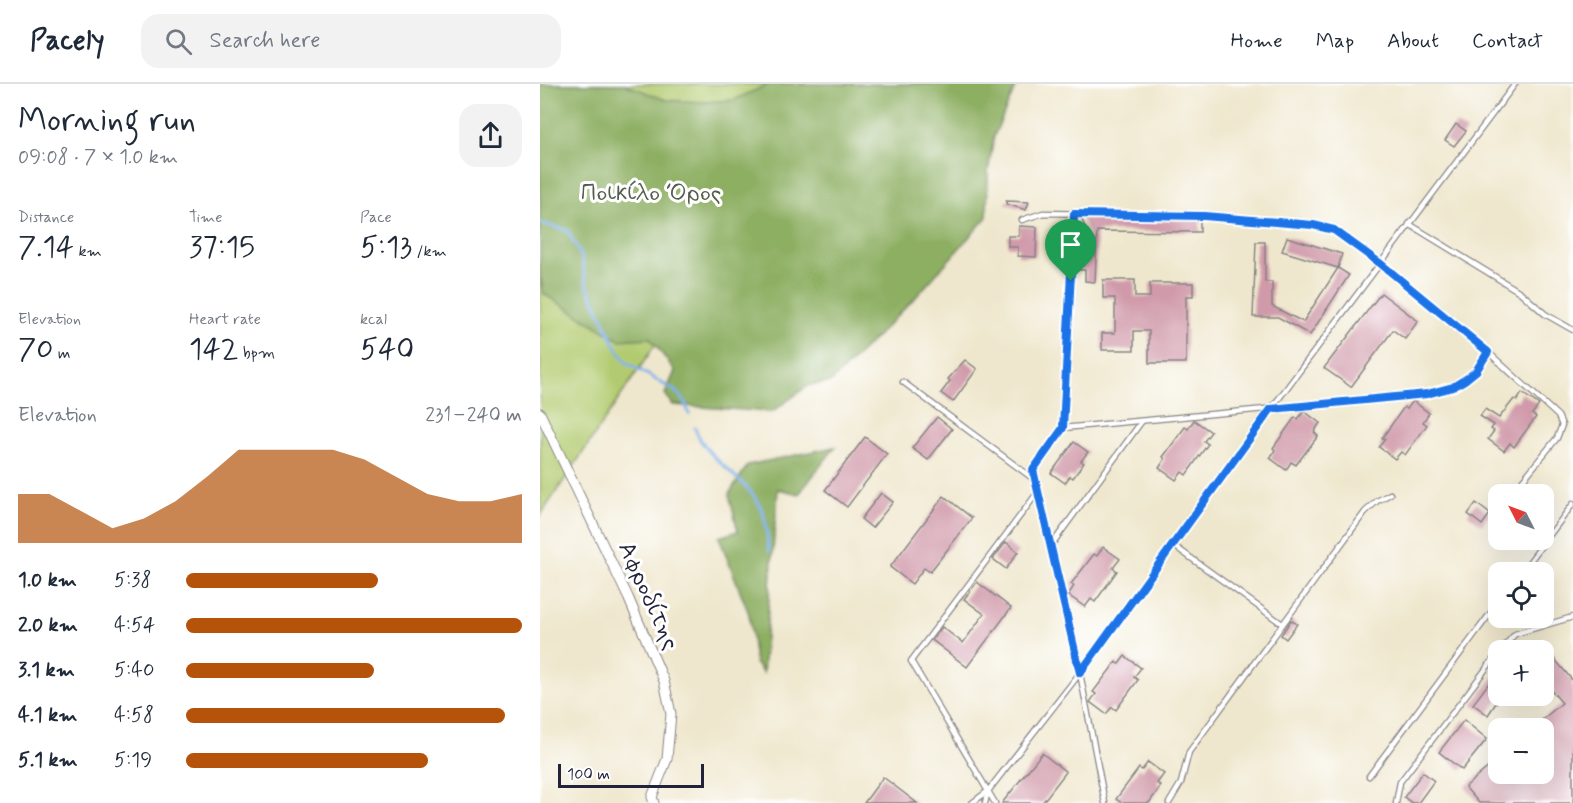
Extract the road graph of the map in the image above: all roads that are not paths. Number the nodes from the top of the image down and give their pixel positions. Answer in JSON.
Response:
{"nodes":[{"id":1,"x":1515,"y":84,"type":"edge"},
{"id":2,"x":1074,"y":214,"type":"junction"},
{"id":3,"x":1022,"y":220,"type":"dead end"},
{"id":4,"x":1409,"y":224,"type":"junction"},
{"id":5,"x":1381,"y":264,"type":"junction"},
{"id":6,"x":1573,"y":330,"type":"edge"},
{"id":7,"x":1488,"y":352,"type":"junction"},
{"id":8,"x":903,"y":382,"type":"dead end"},
{"id":9,"x":1271,"y":409,"type":"junction"},
{"id":10,"x":540,"y":413,"type":"edge"},
{"id":11,"x":1142,"y":421,"type":"junction"},
{"id":12,"x":1063,"y":428,"type":"junction"},
{"id":13,"x":1035,"y":480,"type":"junction"},
{"id":14,"x":1522,"y":481,"type":"dead end"},
{"id":15,"x":1038,"y":492,"type":"junction"},
{"id":16,"x":1390,"y":494,"type":"dead end"},
{"id":17,"x":1573,"y":504,"type":"edge"},
{"id":18,"x":1173,"y":545,"type":"junction"},
{"id":19,"x":1050,"y":547,"type":"junction"},
{"id":20,"x":1529,"y":562,"type":"edge"},
{"id":21,"x":1488,"y":616,"type":"edge"},
{"id":22,"x":1573,"y":616,"type":"edge"},
{"id":23,"x":1281,"y":623,"type":"junction"},
{"id":24,"x":1508,"y":640,"type":"edge"},
{"id":25,"x":1488,"y":666,"type":"edge"},
{"id":26,"x":1080,"y":673,"type":"junction"},
{"id":27,"x":1369,"y":776,"type":"dead end"},
{"id":28,"x":988,"y":791,"type":"junction"},
{"id":29,"x":654,"y":803,"type":"edge"},
{"id":30,"x":972,"y":803,"type":"edge"},
{"id":31,"x":985,"y":803,"type":"edge"},
{"id":32,"x":995,"y":803,"type":"edge"},
{"id":33,"x":1105,"y":803,"type":"edge"},
{"id":34,"x":1169,"y":803,"type":"edge"},
{"id":35,"x":1396,"y":803,"type":"edge"}],
"edges":[{"from":1,"to":4,"type":"lane"},
{"from":2,"to":3,"type":"lane"},
{"from":2,"to":5,"type":"lane"},
{"from":2,"to":12,"type":"lane"},
{"from":4,"to":5,"type":"lane"},
{"from":4,"to":6,"type":"lane"},
{"from":5,"to":7,"type":"lane"},
{"from":5,"to":9,"type":"lane"},
{"from":7,"to":9,"type":"lane"},
{"from":7,"to":14,"type":"lane"},
{"from":8,"to":13,"type":"lane"},
{"from":9,"to":11,"type":"lane"},
{"from":9,"to":18,"type":"lane"},
{"from":10,"to":29,"type":"street","name":"Αφροδίτης"},
{"from":11,"to":12,"type":"lane"},
{"from":11,"to":19,"type":"lane"},
{"from":12,"to":13,"type":"lane"},
{"from":13,"to":15,"type":"lane"},
{"from":15,"to":19,"type":"lane"},
{"from":15,"to":28,"type":"lane"},
{"from":16,"to":23,"type":"lane"},
{"from":17,"to":20,"type":"lane"},
{"from":18,"to":23,"type":"lane"},
{"from":18,"to":26,"type":"lane"},
{"from":19,"to":26,"type":"lane"},
{"from":21,"to":27,"type":"lane"},
{"from":22,"to":24,"type":"lane"},
{"from":23,"to":34,"type":"lane"},
{"from":25,"to":35,"type":"lane"},
{"from":26,"to":28,"type":"lane"},
{"from":26,"to":33,"type":"lane"},
{"from":28,"to":30,"type":"lane"},
{"from":28,"to":31,"type":"lane"},
{"from":28,"to":32,"type":"lane"}]}
